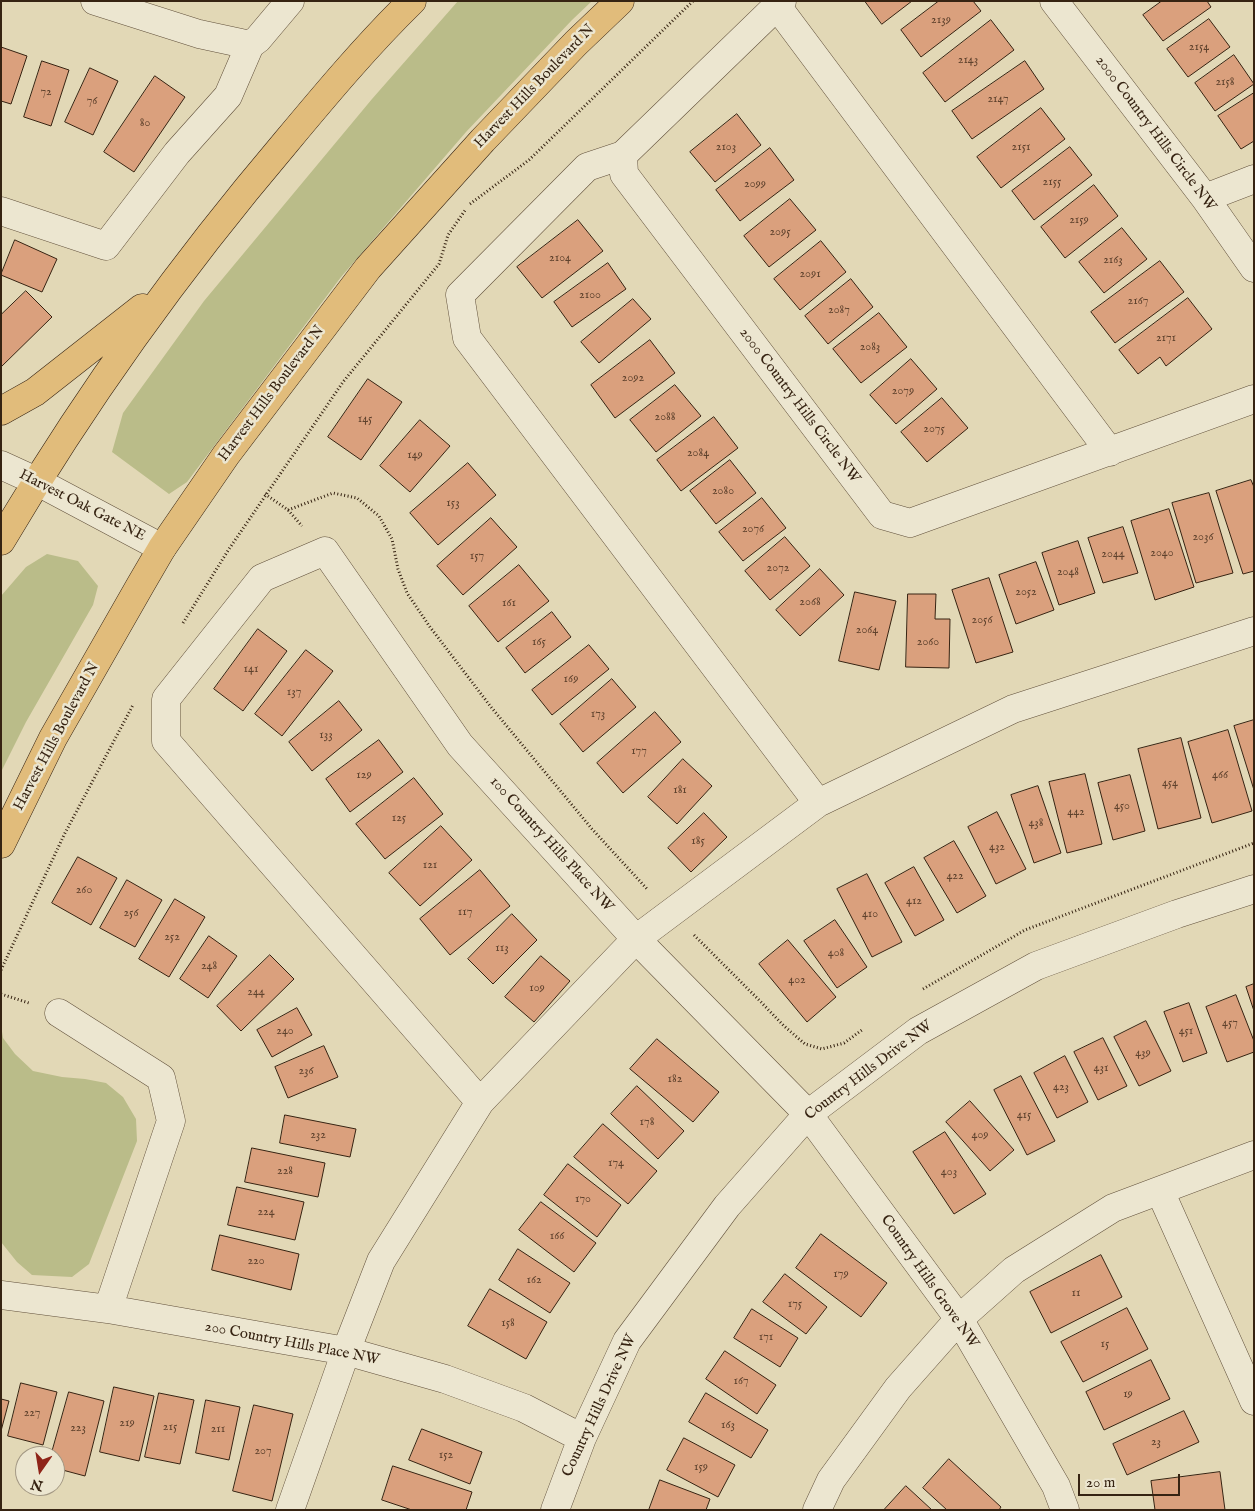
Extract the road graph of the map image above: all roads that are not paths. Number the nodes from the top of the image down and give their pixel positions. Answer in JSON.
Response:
{"nodes":[{"id":1,"x":95,"y":1,"type":"edge"},
{"id":2,"x":290,"y":1,"type":"edge"},
{"id":3,"x":412,"y":1,"type":"edge"},
{"id":4,"x":620,"y":1,"type":"edge"},
{"id":5,"x":1054,"y":1,"type":"edge"},
{"id":6,"x":779,"y":4,"type":"edge"},
{"id":7,"x":250,"y":45,"type":"junction"},
{"id":8,"x":623,"y":155,"type":"junction"},
{"id":9,"x":1254,"y":179,"type":"edge"},
{"id":10,"x":1205,"y":198,"type":"junction"},
{"id":11,"x":1,"y":211,"type":"edge"},
{"id":12,"x":1254,"y":268,"type":"edge"},
{"id":13,"x":171,"y":285,"type":"junction"},
{"id":14,"x":1254,"y":399,"type":"edge"},
{"id":15,"x":1,"y":411,"type":"edge"},
{"id":16,"x":1110,"y":452,"type":"junction"},
{"id":17,"x":1,"y":465,"type":"edge"},
{"id":18,"x":36,"y":481,"type":"junction"},
{"id":19,"x":1,"y":541,"type":"edge"},
{"id":20,"x":162,"y":548,"type":"junction"},
{"id":21,"x":1254,"y":631,"type":"edge"},
{"id":22,"x":818,"y":803,"type":"junction"},
{"id":23,"x":1,"y":844,"type":"edge"},
{"id":24,"x":1254,"y":889,"type":"edge"},
{"id":25,"x":636,"y":939,"type":"junction"},
{"id":26,"x":59,"y":1013,"type":"dead end"},
{"id":27,"x":480,"y":1102,"type":"junction"},
{"id":28,"x":808,"y":1114,"type":"junction"},
{"id":29,"x":1254,"y":1155,"type":"edge"},
{"id":30,"x":1160,"y":1191,"type":"junction"},
{"id":31,"x":1,"y":1295,"type":"edge"},
{"id":32,"x":108,"y":1309,"type":"junction"},
{"id":33,"x":959,"y":1319,"type":"junction"},
{"id":34,"x":346,"y":1352,"type":"junction"},
{"id":35,"x":1254,"y":1401,"type":"edge"},
{"id":36,"x":582,"y":1438,"type":"junction"},
{"id":37,"x":290,"y":1510,"type":"edge"},
{"id":38,"x":555,"y":1510,"type":"edge"},
{"id":39,"x":817,"y":1510,"type":"edge"},
{"id":40,"x":1065,"y":1510,"type":"edge"}],
"edges":[{"from":1,"to":7,"type":"street"},
{"from":2,"to":7,"type":"street"},
{"from":3,"to":13,"type":"main road"},
{"from":4,"to":20,"type":"main road","name":"Harvest Hills Boulevard N"},
{"from":5,"to":10,"type":"street","name":"2000 Country Hills Circle NW"},
{"from":6,"to":8,"type":"street"},
{"from":6,"to":16,"type":"street"},
{"from":7,"to":11,"type":"street"},
{"from":8,"to":16,"type":"street","name":"2000 Country Hills Circle NW"},
{"from":8,"to":22,"type":"street"},
{"from":9,"to":10,"type":"street"},
{"from":10,"to":12,"type":"street","name":"2000 Country Hills Circle NW"},
{"from":13,"to":15,"type":"main road"},
{"from":13,"to":18,"type":"main road"},
{"from":14,"to":16,"type":"street","name":"2000 Country Hills Circle NW"},
{"from":17,"to":18,"type":"street","name":"Harvest Oak Gate NE"},
{"from":18,"to":19,"type":"main road"},
{"from":18,"to":20,"type":"street","name":"Harvest Oak Gate NE"},
{"from":20,"to":23,"type":"main road","name":"Harvest Hills Boulevard N"},
{"from":21,"to":22,"type":"street"},
{"from":22,"to":25,"type":"street"},
{"from":24,"to":28,"type":"street","name":"Country Hills Drive NW"},
{"from":25,"to":27,"type":"street"},
{"from":25,"to":27,"type":"street","name":"100 Country Hills Place NW"},
{"from":25,"to":28,"type":"street","name":"100 Country Hills Place NW"},
{"from":26,"to":32,"type":"street"},
{"from":27,"to":34,"type":"street"},
{"from":28,"to":33,"type":"street","name":"Country Hills Grove NW"},
{"from":28,"to":36,"type":"street","name":"Country Hills Drive NW"},
{"from":29,"to":30,"type":"street"},
{"from":30,"to":33,"type":"street"},
{"from":30,"to":35,"type":"street"},
{"from":31,"to":32,"type":"street","name":"200 Country Hills Place NW"},
{"from":32,"to":34,"type":"street","name":"200 Country Hills Place NW"},
{"from":33,"to":39,"type":"street"},
{"from":33,"to":40,"type":"street","name":"Country Hills Grove NW"},
{"from":34,"to":36,"type":"street","name":"200 Country Hills Place NW"},
{"from":34,"to":37,"type":"street"},
{"from":36,"to":38,"type":"street","name":"Country Hills Drive NW"}]}
